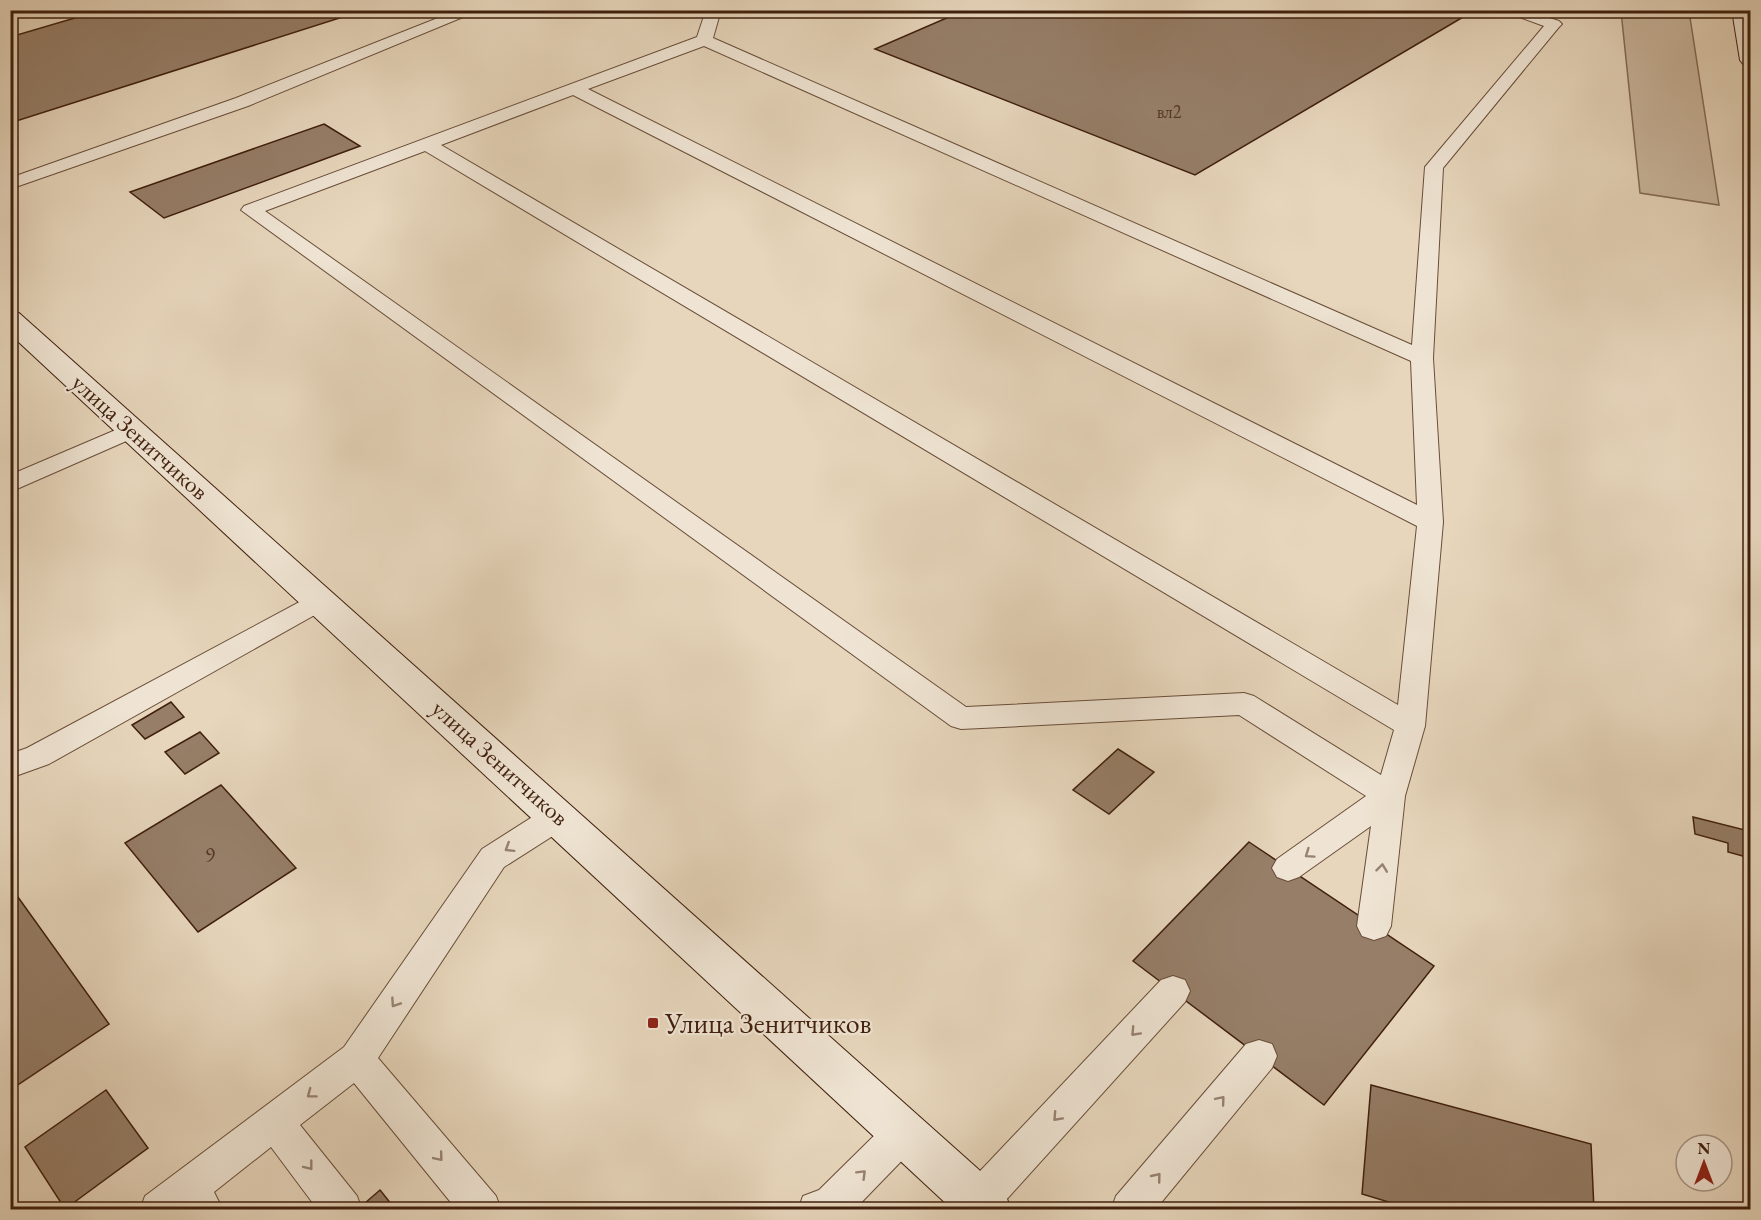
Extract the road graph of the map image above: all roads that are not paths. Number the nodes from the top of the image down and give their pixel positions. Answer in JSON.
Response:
{"nodes":[{"id":1,"x":473,"y":10,"type":"edge"},
{"id":2,"x":714,"y":10,"type":"edge"},
{"id":3,"x":1507,"y":10,"type":"edge"},
{"id":4,"x":1741,"y":10,"type":"edge"},
{"id":5,"x":704,"y":40,"type":"junction"},
{"id":6,"x":1748,"y":41,"type":"edge"},
{"id":7,"x":1750,"y":60,"type":"edge"},
{"id":8,"x":574,"y":89,"type":"junction"},
{"id":9,"x":426,"y":144,"type":"junction"},
{"id":10,"x":10,"y":184,"type":"edge"},
{"id":11,"x":10,"y":319,"type":"edge"},
{"id":12,"x":1422,"y":358,"type":"junction"},
{"id":13,"x":132,"y":430,"type":"junction"},
{"id":14,"x":10,"y":484,"type":"edge"},
{"id":15,"x":1430,"y":522,"type":"junction"},
{"id":16,"x":320,"y":600,"type":"junction"},
{"id":17,"x":1410,"y":726,"type":"junction"},
{"id":18,"x":10,"y":767,"type":"edge"},
{"id":19,"x":1390,"y":796,"type":"junction"},
{"id":20,"x":559,"y":816,"type":"junction"},
{"id":21,"x":1288,"y":868,"type":"dead end"},
{"id":22,"x":1374,"y":926,"type":"dead end"},
{"id":23,"x":1173,"y":991,"type":"dead end"},
{"id":24,"x":1259,"y":1056,"type":"dead end"},
{"id":25,"x":357,"y":1059,"type":"junction"},
{"id":26,"x":274,"y":1122,"type":"junction"},
{"id":27,"x":903,"y":1133,"type":"junction"},
{"id":28,"x":183,"y":1202,"type":"edge"},
{"id":29,"x":983,"y":1205,"type":"edge"},
{"id":30,"x":343,"y":1209,"type":"edge"},
{"id":31,"x":482,"y":1209,"type":"edge"},
{"id":32,"x":817,"y":1209,"type":"edge"},
{"id":33,"x":1130,"y":1209,"type":"edge"}],
"edges":[{"from":1,"to":10,"type":"lane"},
{"from":2,"to":5,"type":"lane"},
{"from":3,"to":12,"type":"lane"},
{"from":4,"to":6,"type":"street"},
{"from":5,"to":8,"type":"lane"},
{"from":5,"to":12,"type":"lane"},
{"from":6,"to":7,"type":"street"},
{"from":8,"to":9,"type":"lane"},
{"from":8,"to":15,"type":"lane"},
{"from":9,"to":17,"type":"lane"},
{"from":9,"to":19,"type":"lane"},
{"from":11,"to":13,"type":"street","name":"улица Зенитчиков"},
{"from":12,"to":15,"type":"lane"},
{"from":13,"to":14,"type":"lane"},
{"from":13,"to":16,"type":"street","name":"улица Зенитчиков"},
{"from":15,"to":17,"type":"lane"},
{"from":16,"to":18,"type":"lane"},
{"from":16,"to":20,"type":"street","name":"улица Зенитчиков"},
{"from":17,"to":19,"type":"lane"},
{"from":19,"to":21,"type":"lane","one_way":true},
{"from":22,"to":19,"type":"lane","one_way":true},
{"from":20,"to":25,"type":"lane","one_way":true},
{"from":20,"to":27,"type":"street","name":"улица Зенитчиков"},
{"from":23,"to":29,"type":"lane","one_way":true},
{"from":33,"to":24,"type":"lane","one_way":true},
{"from":25,"to":26,"type":"lane","one_way":true},
{"from":25,"to":31,"type":"lane","one_way":true},
{"from":26,"to":28,"type":"lane"},
{"from":26,"to":30,"type":"lane","one_way":true},
{"from":27,"to":29,"type":"street","name":"улица Зенитчиков"},
{"from":32,"to":27,"type":"lane","one_way":true}]}
